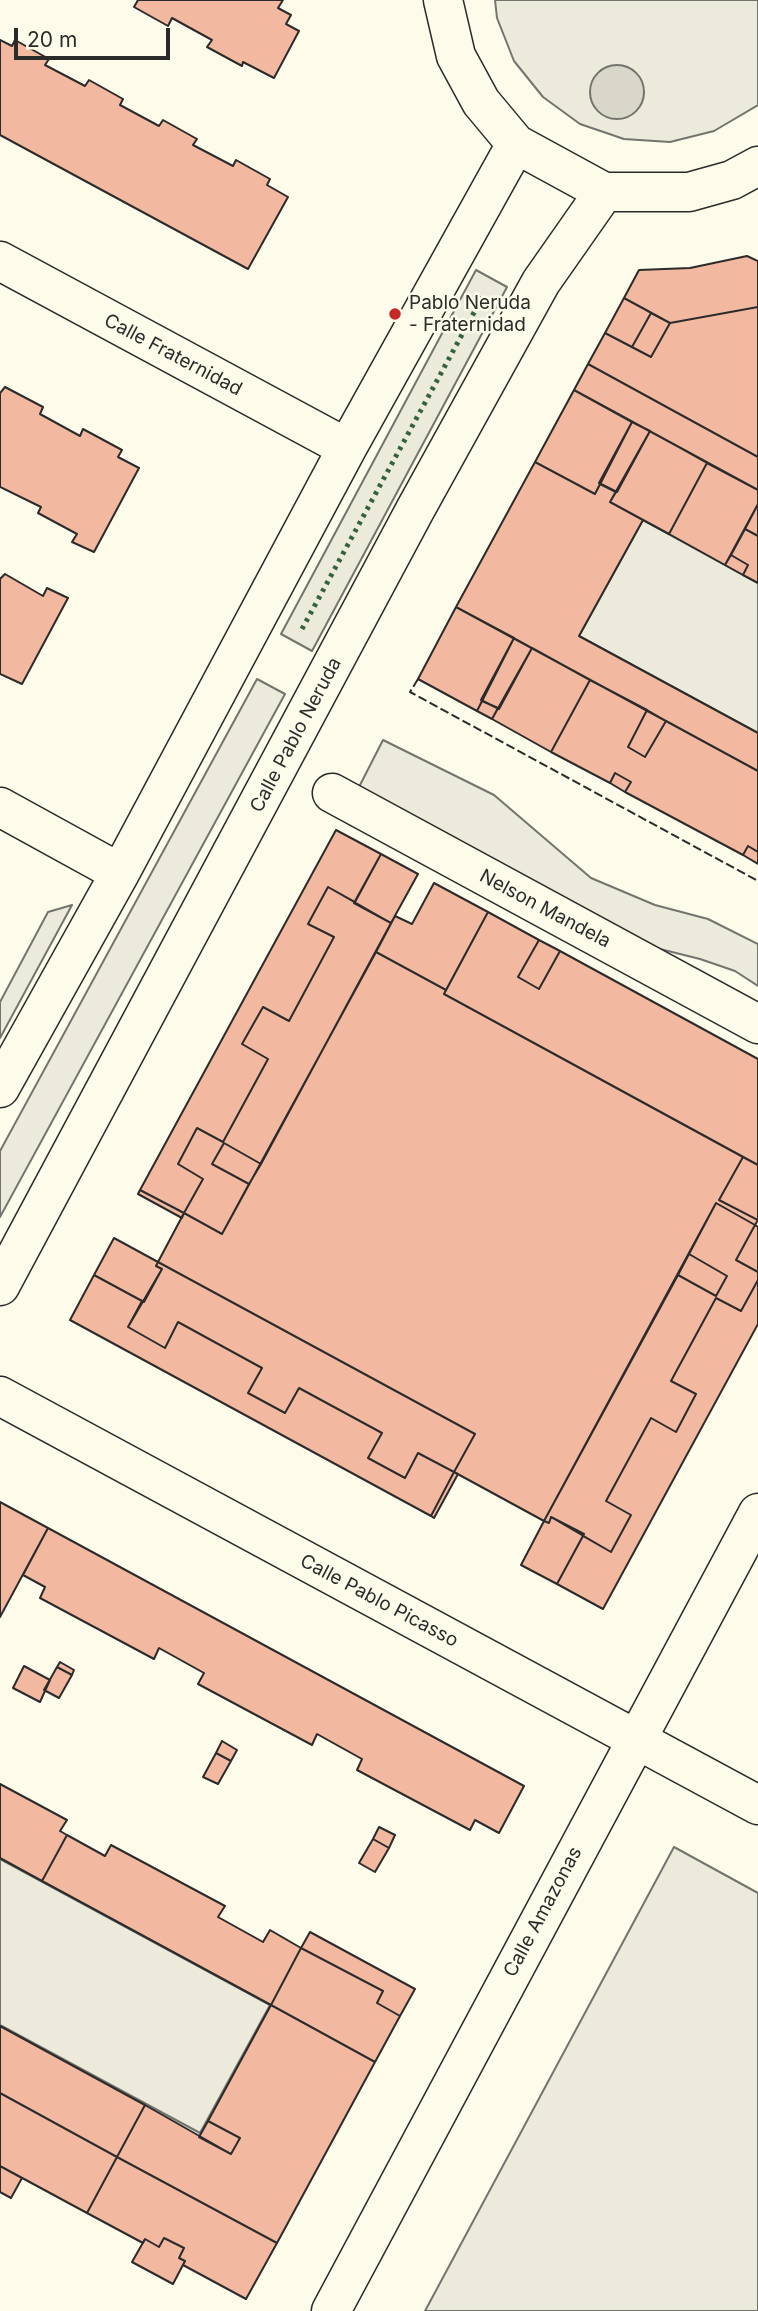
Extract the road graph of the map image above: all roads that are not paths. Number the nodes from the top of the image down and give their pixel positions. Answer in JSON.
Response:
{"nodes":[{"id":1,"x":443,"y":0,"type":"edge"},
{"id":2,"x":516,"y":144,"type":"junction"},
{"id":3,"x":758,"y":166,"type":"edge"},
{"id":4,"x":604,"y":192,"type":"junction"},
{"id":5,"x":0,"y":261,"type":"edge"},
{"id":6,"x":347,"y":448,"type":"junction"},
{"id":7,"x":332,"y":793,"type":"dead end"},
{"id":8,"x":0,"y":807,"type":"edge"},
{"id":9,"x":120,"y":873,"type":"junction"},
{"id":10,"x":758,"y":1024,"type":"edge"},
{"id":11,"x":0,"y":1088,"type":"edge"},
{"id":12,"x":0,"y":1286,"type":"edge"},
{"id":13,"x":0,"y":1396,"type":"edge"},
{"id":14,"x":758,"y":1513,"type":"edge"},
{"id":15,"x":636,"y":1739,"type":"junction"},
{"id":16,"x":758,"y":1805,"type":"edge"},
{"id":17,"x":331,"y":2311,"type":"edge"}],
"edges":[{"from":1,"to":2,"type":"street"},
{"from":2,"to":4,"type":"street"},
{"from":2,"to":6,"type":"street"},
{"from":3,"to":4,"type":"street"},
{"from":4,"to":12,"type":"street","name":"Calle Pablo Neruda"},
{"from":5,"to":6,"type":"street","name":"Calle Fraternidad"},
{"from":6,"to":9,"type":"street"},
{"from":7,"to":10,"type":"street","name":"Nelson Mandela"},
{"from":8,"to":9,"type":"street"},
{"from":9,"to":11,"type":"street"},
{"from":13,"to":15,"type":"street","name":"Calle Pablo Picasso"},
{"from":14,"to":15,"type":"street","name":"Calle Amazonas"},
{"from":15,"to":16,"type":"street","name":"Calle Pablo Picasso"},
{"from":15,"to":17,"type":"street","name":"Calle Amazonas"}]}
